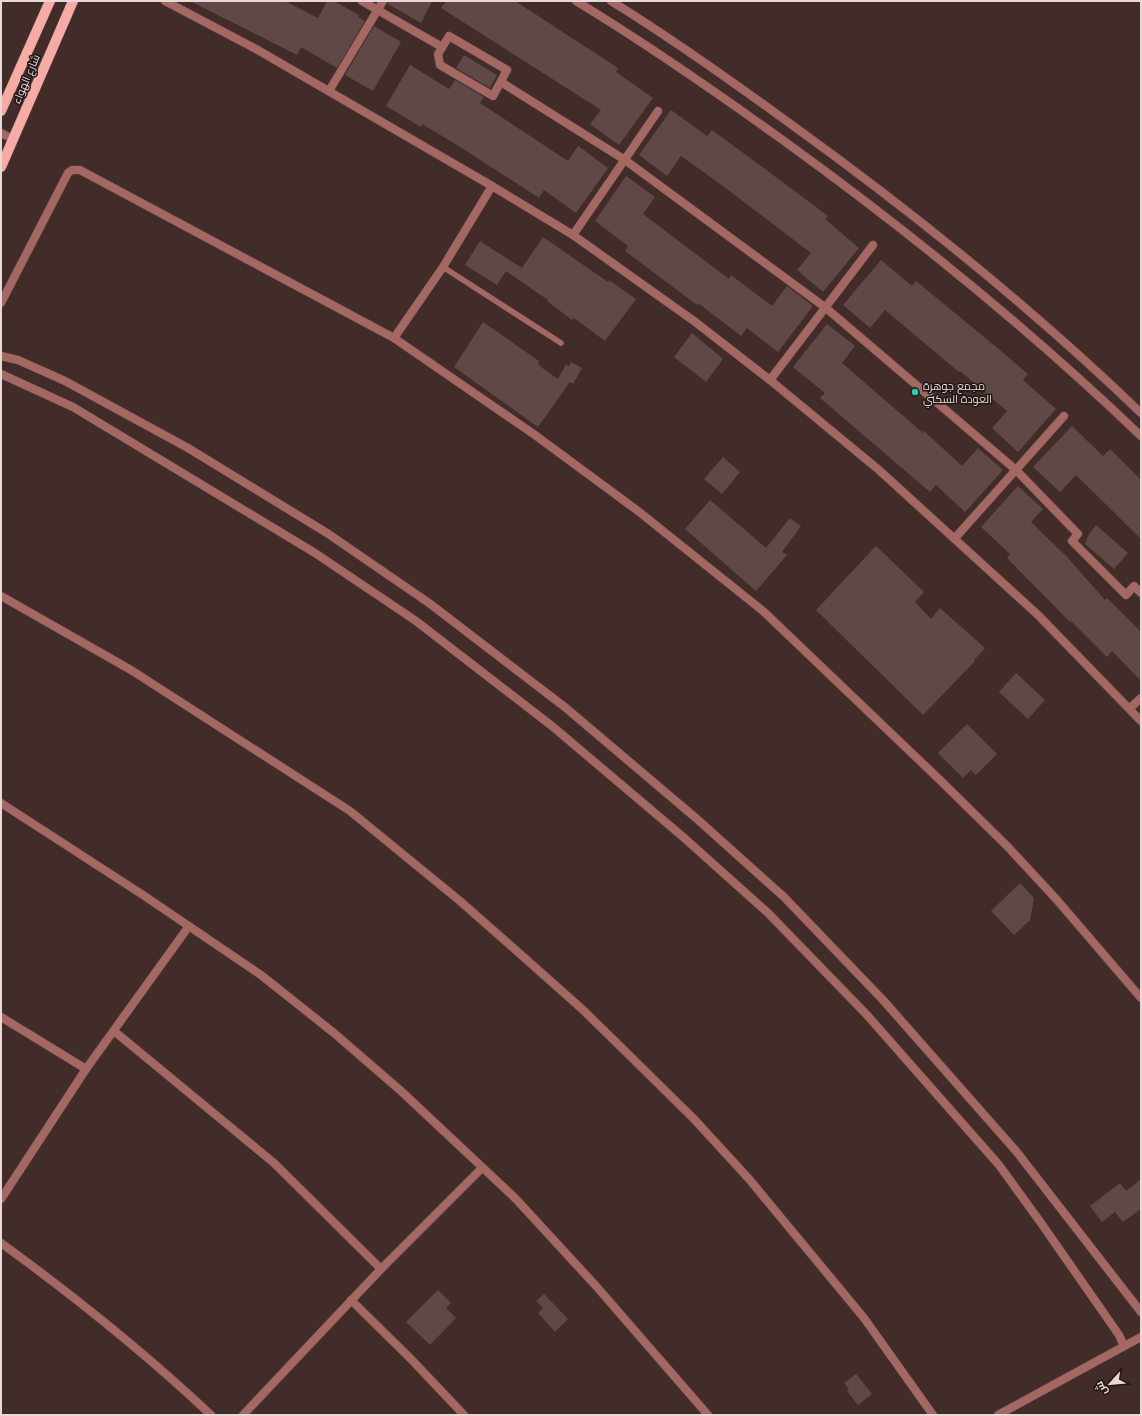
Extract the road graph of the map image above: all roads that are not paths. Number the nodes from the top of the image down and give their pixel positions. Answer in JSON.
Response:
{"nodes":[{"id":1,"x":50,"y":1,"type":"edge"},
{"id":2,"x":73,"y":1,"type":"edge"},
{"id":3,"x":165,"y":1,"type":"edge"},
{"id":4,"x":362,"y":1,"type":"edge"},
{"id":5,"x":383,"y":1,"type":"edge"},
{"id":6,"x":576,"y":1,"type":"edge"},
{"id":7,"x":611,"y":1,"type":"edge"},
{"id":8,"x":378,"y":9,"type":"junction"},
{"id":9,"x":442,"y":47,"type":"junction"},
{"id":10,"x":501,"y":82,"type":"junction"},
{"id":11,"x":329,"y":91,"type":"junction"},
{"id":12,"x":1,"y":110,"type":"edge"},
{"id":13,"x":658,"y":111,"type":"dead end"},
{"id":14,"x":1,"y":133,"type":"edge"},
{"id":15,"x":13,"y":139,"type":"junction"},
{"id":16,"x":625,"y":160,"type":"junction"},
{"id":17,"x":1,"y":167,"type":"edge"},
{"id":18,"x":492,"y":186,"type":"junction"},
{"id":19,"x":573,"y":235,"type":"junction"},
{"id":20,"x":873,"y":244,"type":"dead end"},
{"id":21,"x":443,"y":267,"type":"junction"},
{"id":22,"x":1,"y":303,"type":"edge"},
{"id":23,"x":826,"y":308,"type":"junction"},
{"id":24,"x":394,"y":338,"type":"junction"},
{"id":25,"x":561,"y":343,"type":"dead end"},
{"id":26,"x":1,"y":356,"type":"edge"},
{"id":27,"x":1,"y":374,"type":"edge"},
{"id":28,"x":770,"y":380,"type":"junction"},
{"id":29,"x":1141,"y":413,"type":"edge"},
{"id":30,"x":1064,"y":416,"type":"dead end"},
{"id":31,"x":1141,"y":436,"type":"edge"},
{"id":32,"x":1016,"y":470,"type":"junction"},
{"id":33,"x":955,"y":538,"type":"junction"},
{"id":34,"x":1141,"y":593,"type":"edge"},
{"id":35,"x":1,"y":596,"type":"edge"},
{"id":36,"x":1141,"y":698,"type":"edge"},
{"id":37,"x":1130,"y":708,"type":"junction"},
{"id":38,"x":1141,"y":721,"type":"edge"},
{"id":39,"x":1,"y":803,"type":"edge"},
{"id":40,"x":189,"y":926,"type":"junction"},
{"id":41,"x":1141,"y":998,"type":"edge"},
{"id":42,"x":1,"y":1018,"type":"edge"},
{"id":43,"x":114,"y":1031,"type":"junction"},
{"id":44,"x":86,"y":1069,"type":"junction"},
{"id":45,"x":482,"y":1168,"type":"junction"},
{"id":46,"x":1,"y":1199,"type":"edge"},
{"id":47,"x":1,"y":1243,"type":"edge"},
{"id":48,"x":382,"y":1269,"type":"junction"},
{"id":49,"x":351,"y":1300,"type":"junction"},
{"id":50,"x":1141,"y":1312,"type":"edge"},
{"id":51,"x":1141,"y":1337,"type":"edge"},
{"id":52,"x":1124,"y":1346,"type":"junction"},
{"id":53,"x":211,"y":1415,"type":"edge"},
{"id":54,"x":243,"y":1415,"type":"edge"},
{"id":55,"x":464,"y":1415,"type":"edge"},
{"id":56,"x":708,"y":1415,"type":"edge"},
{"id":57,"x":933,"y":1415,"type":"edge"},
{"id":58,"x":998,"y":1415,"type":"edge"}],
"edges":[{"from":1,"to":12,"type":"main road","name":"شارع الهواء"},
{"from":2,"to":15,"type":"main road","name":"شارع الهواء"},
{"from":3,"to":11,"type":"street"},
{"from":4,"to":8,"type":"street"},
{"from":5,"to":8,"type":"street"},
{"from":6,"to":31,"type":"street"},
{"from":7,"to":29,"type":"street"},
{"from":8,"to":9,"type":"street"},
{"from":8,"to":11,"type":"street"},
{"from":9,"to":10,"type":"street"},
{"from":9,"to":10,"type":"street"},
{"from":10,"to":16,"type":"street"},
{"from":11,"to":18,"type":"street"},
{"from":13,"to":16,"type":"street"},
{"from":14,"to":15,"type":"street"},
{"from":15,"to":17,"type":"main road","name":"شارع الهواء"},
{"from":16,"to":19,"type":"street"},
{"from":16,"to":23,"type":"street"},
{"from":18,"to":19,"type":"street"},
{"from":18,"to":21,"type":"street"},
{"from":19,"to":28,"type":"street"},
{"from":20,"to":23,"type":"street"},
{"from":21,"to":24,"type":"street"},
{"from":21,"to":25,"type":"lane"},
{"from":22,"to":24,"type":"street"},
{"from":23,"to":28,"type":"street"},
{"from":23,"to":32,"type":"street"},
{"from":24,"to":41,"type":"street"},
{"from":26,"to":50,"type":"street"},
{"from":27,"to":52,"type":"street"},
{"from":28,"to":33,"type":"street"},
{"from":30,"to":32,"type":"street"},
{"from":32,"to":33,"type":"street"},
{"from":32,"to":34,"type":"street"},
{"from":33,"to":37,"type":"street"},
{"from":35,"to":57,"type":"street"},
{"from":36,"to":37,"type":"street"},
{"from":37,"to":38,"type":"street"},
{"from":39,"to":40,"type":"street"},
{"from":40,"to":43,"type":"street"},
{"from":40,"to":45,"type":"street"},
{"from":42,"to":44,"type":"street"},
{"from":43,"to":44,"type":"street"},
{"from":43,"to":48,"type":"street"},
{"from":44,"to":46,"type":"street"},
{"from":45,"to":48,"type":"street"},
{"from":45,"to":56,"type":"street"},
{"from":47,"to":53,"type":"street"},
{"from":48,"to":49,"type":"street"},
{"from":49,"to":54,"type":"street"},
{"from":49,"to":55,"type":"street"},
{"from":51,"to":52,"type":"street"},
{"from":52,"to":58,"type":"street"}]}
